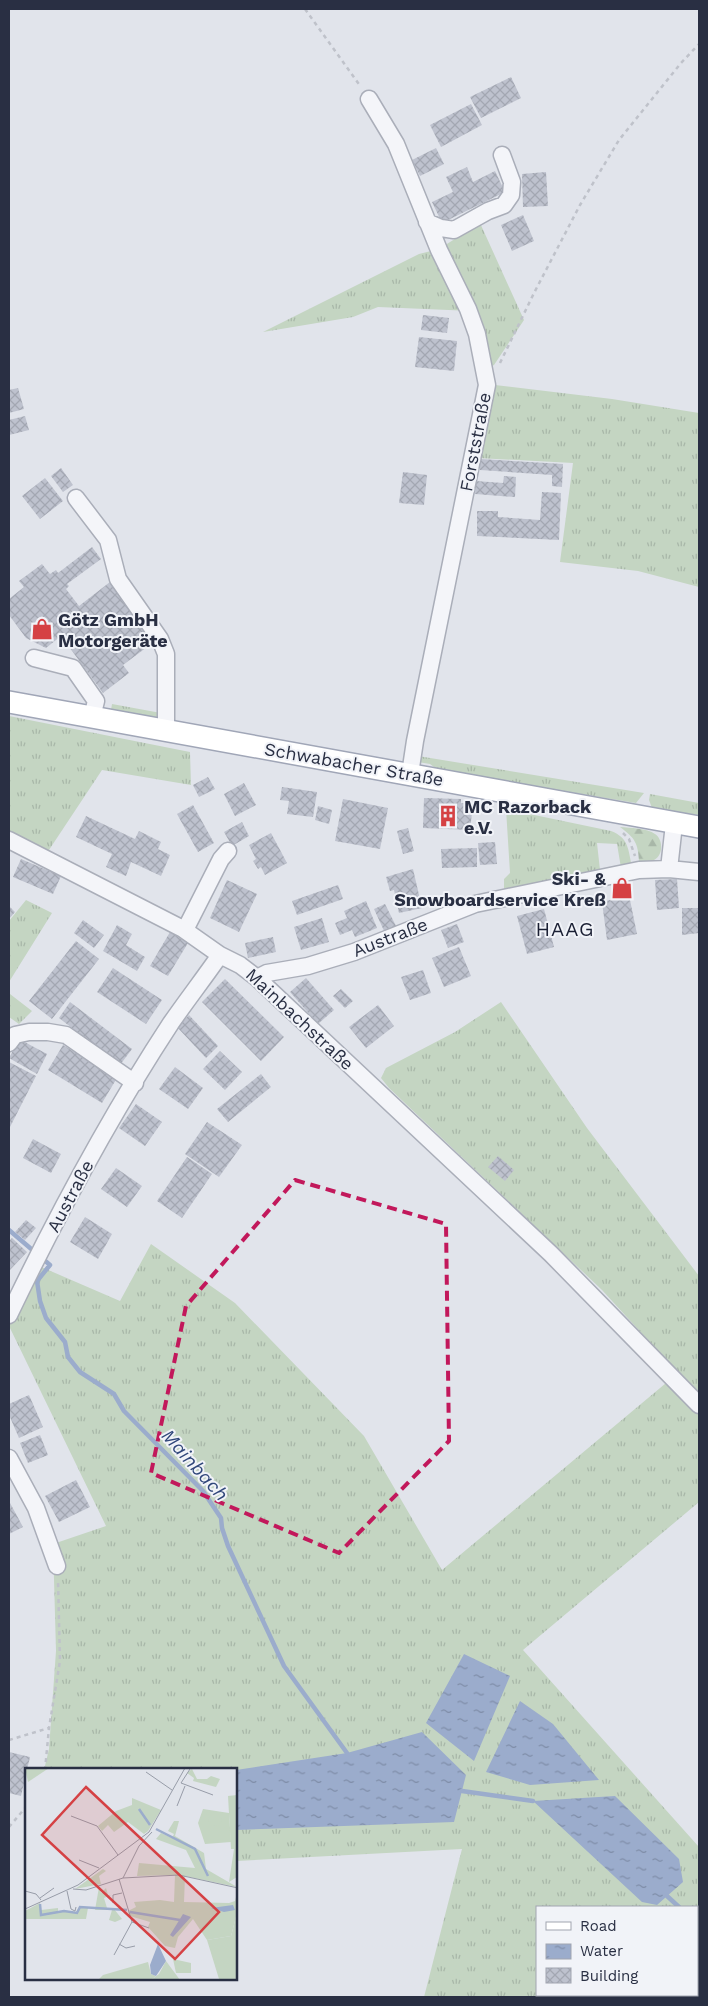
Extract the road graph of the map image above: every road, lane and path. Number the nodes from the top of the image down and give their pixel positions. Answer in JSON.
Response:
{"nodes":[{"id":1,"x":306,"y":9,"type":"edge"},
{"id":2,"x":699,"y":44,"type":"edge"},
{"id":3,"x":369,"y":99,"type":"joint"},
{"id":4,"x":502,"y":155,"type":"dead end"},
{"id":5,"x":427,"y":222,"type":"junction"},
{"id":6,"x":486,"y":385,"type":"junction"},
{"id":7,"x":76,"y":498,"type":"dead end"},
{"id":8,"x":34,"y":658,"type":"dead end"},
{"id":9,"x":9,"y":702,"type":"edge"},
{"id":10,"x":92,"y":717,"type":"junction"},
{"id":11,"x":166,"y":731,"type":"junction"},
{"id":12,"x":410,"y":774,"type":"junction"},
{"id":13,"x":674,"y":824,"type":"junction"},
{"id":14,"x":699,"y":828,"type":"edge"},
{"id":15,"x":9,"y":840,"type":"edge"},
{"id":16,"x":228,"y":851,"type":"dead end"},
{"id":17,"x":670,"y":869,"type":"junction"},
{"id":18,"x":699,"y":872,"type":"edge"},
{"id":19,"x":185,"y":930,"type":"junction"},
{"id":20,"x":220,"y":955,"type":"junction"},
{"id":21,"x":257,"y":978,"type":"junction"},
{"id":22,"x":9,"y":1043,"type":"edge"},
{"id":23,"x":135,"y":1083,"type":"junction"},
{"id":24,"x":9,"y":1315,"type":"edge"},
{"id":25,"x":699,"y":1405,"type":"edge"},
{"id":26,"x":9,"y":1458,"type":"edge"},
{"id":27,"x":57,"y":1566,"type":"joint"},
{"id":28,"x":49,"y":1728,"type":"junction"},
{"id":29,"x":9,"y":1740,"type":"edge"},
{"id":30,"x":45,"y":1768,"type":"edge"},
{"id":31,"x":25,"y":1808,"type":"edge"},
{"id":32,"x":9,"y":1827,"type":"edge"}],
"edges":[{"from":1,"to":3,"type":"path"},
{"from":2,"to":6,"type":"path"},
{"from":3,"to":5,"type":"street","name":"Forststraße"},
{"from":4,"to":5,"type":"street"},
{"from":5,"to":6,"type":"street","name":"Forststraße"},
{"from":6,"to":12,"type":"street","name":"Forststraße"},
{"from":7,"to":11,"type":"street"},
{"from":8,"to":10,"type":"street"},
{"from":9,"to":10,"type":"main road","name":"Schwabacher Straße"},
{"from":10,"to":11,"type":"main road","name":"Schwabacher Straße"},
{"from":11,"to":12,"type":"main road","name":"Schwabacher Straße"},
{"from":12,"to":13,"type":"main road","name":"Schwabacher Straße"},
{"from":13,"to":14,"type":"main road","name":"Schwabacher Straße"},
{"from":13,"to":17,"type":"street"},
{"from":15,"to":19,"type":"street","name":"Mainbachstraße"},
{"from":16,"to":19,"type":"street"},
{"from":17,"to":18,"type":"street","name":"Austraße"},
{"from":17,"to":21,"type":"street","name":"Austraße"},
{"from":19,"to":20,"type":"street","name":"Mainbachstraße"},
{"from":20,"to":21,"type":"street","name":"Mainbachstraße"},
{"from":20,"to":23,"type":"street","name":"Austraße"},
{"from":21,"to":25,"type":"street","name":"Mainbachstraße"},
{"from":22,"to":23,"type":"street"},
{"from":23,"to":24,"type":"street","name":"Austraße"},
{"from":26,"to":27,"type":"street"},
{"from":27,"to":28,"type":"path"},
{"from":28,"to":29,"type":"path"},
{"from":28,"to":30,"type":"path"},
{"from":31,"to":32,"type":"path"}]}
